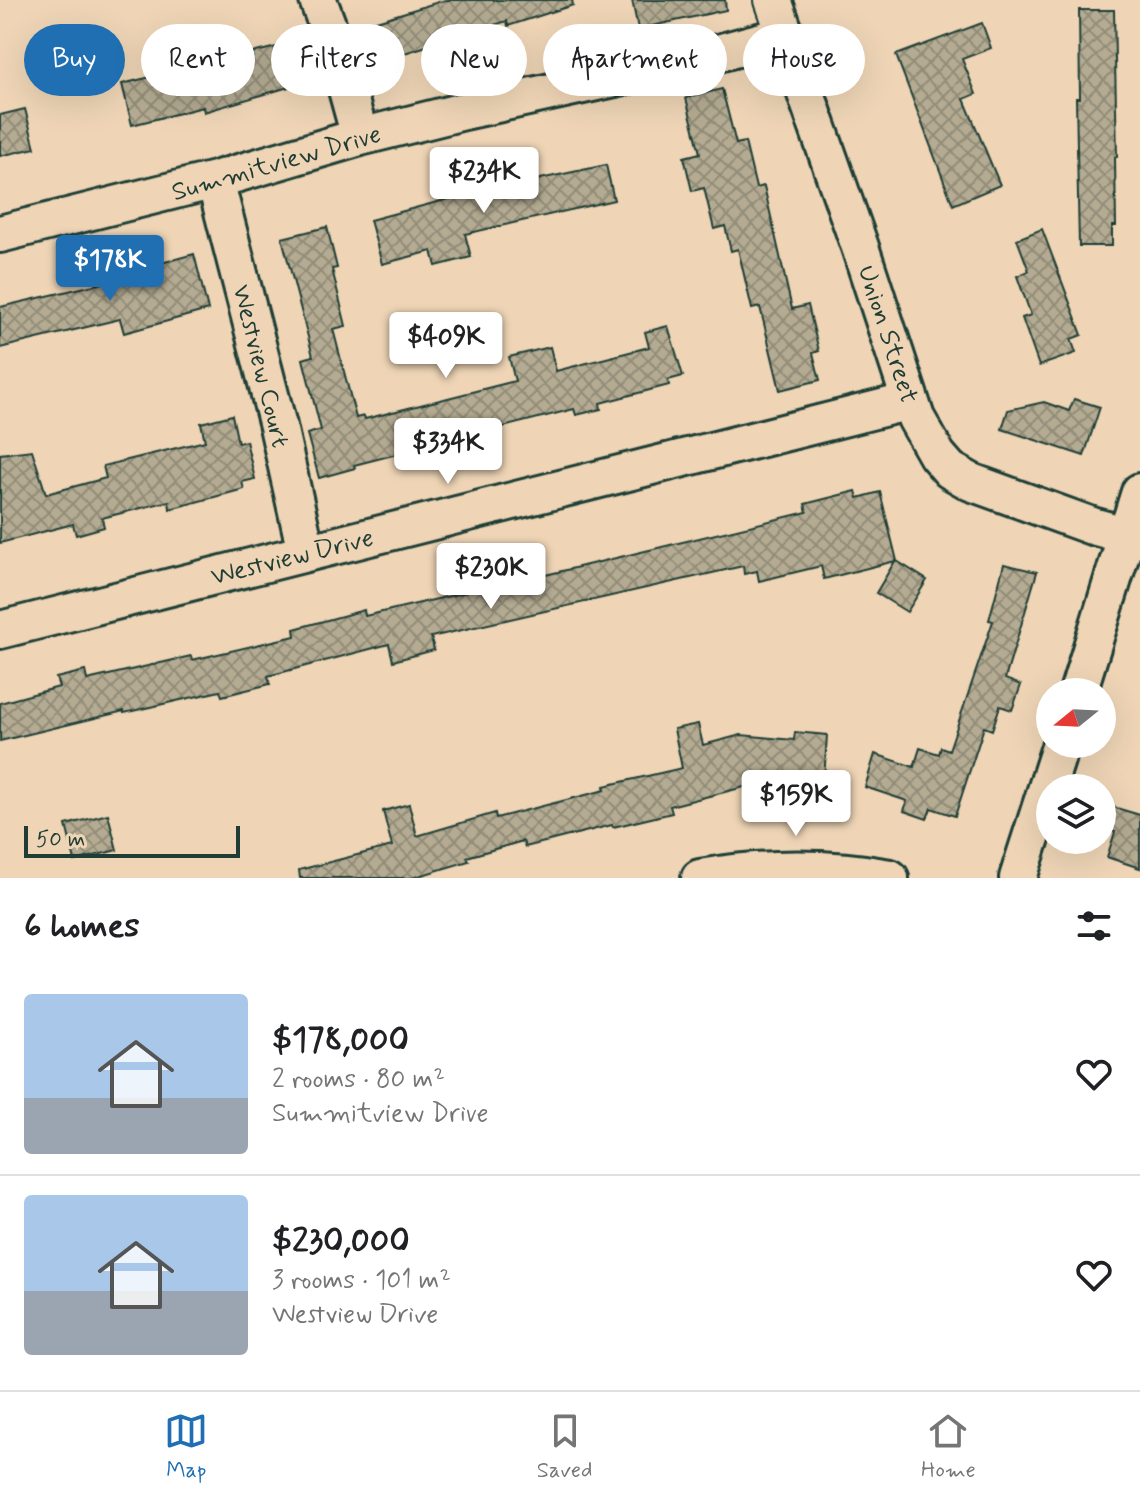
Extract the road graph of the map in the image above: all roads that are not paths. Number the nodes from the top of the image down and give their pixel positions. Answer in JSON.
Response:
{"nodes":[{"id":1,"x":318,"y":0,"type":"edge"},
{"id":2,"x":773,"y":0,"type":"edge"},
{"id":3,"x":781,"y":24,"type":"edge"},
{"id":4,"x":743,"y":46,"type":"edge"},
{"id":5,"x":807,"y":96,"type":"edge"},
{"id":6,"x":360,"y":137,"type":"junction"},
{"id":7,"x":215,"y":180,"type":"junction"},
{"id":8,"x":0,"y":234,"type":"edge"},
{"id":9,"x":910,"y":401,"type":"junction"},
{"id":10,"x":1140,"y":492,"type":"edge"},
{"id":11,"x":1133,"y":538,"type":"edge"},
{"id":12,"x":306,"y":552,"type":"junction"},
{"id":13,"x":0,"y":630,"type":"edge"},
{"id":14,"x":1083,"y":678,"type":"edge"},
{"id":15,"x":1057,"y":758,"type":"edge"},
{"id":16,"x":700,"y":878,"type":"edge"},
{"id":17,"x":890,"y":878,"type":"edge"},
{"id":18,"x":1018,"y":878,"type":"edge"}],
"edges":[{"from":1,"to":6,"type":"street"},
{"from":2,"to":3,"type":"street","name":"Union Street"},
{"from":4,"to":6,"type":"street","name":"Summitview Drive"},
{"from":5,"to":9,"type":"street","name":"Union Street"},
{"from":6,"to":7,"type":"street","name":"Summitview Drive"},
{"from":7,"to":8,"type":"street","name":"Summitview Drive"},
{"from":7,"to":12,"type":"street","name":"Westview Court"},
{"from":9,"to":11,"type":"street","name":"Union Street"},
{"from":9,"to":12,"type":"street","name":"Westview Drive"},
{"from":10,"to":11,"type":"street"},
{"from":11,"to":14,"type":"street"},
{"from":12,"to":13,"type":"street","name":"Westview Drive"},
{"from":15,"to":18,"type":"street"},
{"from":16,"to":17,"type":"street"}]}
